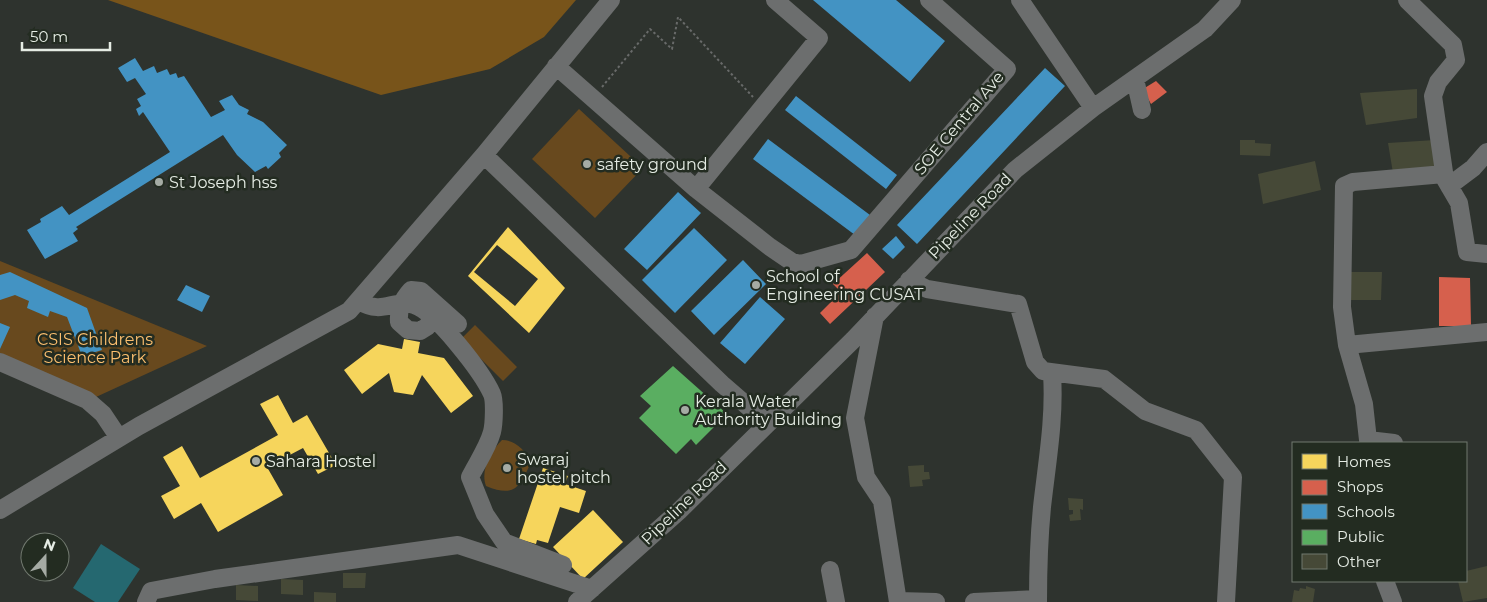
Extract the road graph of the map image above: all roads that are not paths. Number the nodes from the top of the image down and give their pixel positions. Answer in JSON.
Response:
{"nodes":[{"id":1,"x":611,"y":0,"type":"edge"},
{"id":2,"x":775,"y":0,"type":"edge"},
{"id":3,"x":929,"y":0,"type":"edge"},
{"id":4,"x":1020,"y":0,"type":"edge"},
{"id":5,"x":1232,"y":0,"type":"edge"},
{"id":6,"x":1407,"y":0,"type":"edge"},
{"id":7,"x":556,"y":66,"type":"junction"},
{"id":8,"x":1135,"y":79,"type":"junction"},
{"id":9,"x":1093,"y":108,"type":"junction"},
{"id":10,"x":1142,"y":110,"type":"dead end"},
{"id":11,"x":1487,"y":152,"type":"edge"},
{"id":12,"x":484,"y":155,"type":"junction"},
{"id":13,"x":1446,"y":180,"type":"junction"},
{"id":14,"x":696,"y":189,"type":"junction"},
{"id":15,"x":1487,"y":254,"type":"edge"},
{"id":16,"x":909,"y":280,"type":"junction"},
{"id":17,"x":359,"y":301,"type":"junction"},
{"id":18,"x":401,"y":304,"type":"junction"},
{"id":19,"x":875,"y":316,"type":"junction"},
{"id":20,"x":431,"y":317,"type":"junction"},
{"id":21,"x":458,"y":324,"type":"dead end"},
{"id":22,"x":1487,"y":332,"type":"edge"},
{"id":23,"x":1347,"y":345,"type":"junction"},
{"id":24,"x":0,"y":362,"type":"edge"},
{"id":25,"x":1058,"y":374,"type":"junction"},
{"id":26,"x":767,"y":423,"type":"junction"},
{"id":27,"x":120,"y":438,"type":"junction"},
{"id":28,"x":1368,"y":441,"type":"edge"},
{"id":29,"x":1381,"y":442,"type":"edge"},
{"id":30,"x":0,"y":510,"type":"edge"},
{"id":31,"x":564,"y":565,"type":"dead end"},
{"id":32,"x":830,"y":570,"type":"dead end"},
{"id":33,"x":1385,"y":582,"type":"edge"},
{"id":34,"x":592,"y":589,"type":"junction"},
{"id":35,"x":1038,"y":601,"type":"edge"},
{"id":36,"x":146,"y":602,"type":"edge"},
{"id":37,"x":577,"y":602,"type":"edge"},
{"id":38,"x":836,"y":602,"type":"edge"},
{"id":39,"x":898,"y":602,"type":"edge"},
{"id":40,"x":936,"y":602,"type":"edge"},
{"id":41,"x":974,"y":602,"type":"edge"},
{"id":42,"x":1226,"y":602,"type":"edge"},
{"id":43,"x":1393,"y":602,"type":"edge"}],
"edges":[{"from":1,"to":7,"type":"street"},
{"from":2,"to":14,"type":"street"},
{"from":3,"to":14,"type":"street","name":"SOE Central Ave"},
{"from":4,"to":9,"type":"street"},
{"from":5,"to":8,"type":"street","name":"Pipeline Road"},
{"from":6,"to":13,"type":"street"},
{"from":7,"to":12,"type":"street"},
{"from":7,"to":14,"type":"street"},
{"from":8,"to":9,"type":"street","name":"Pipeline Road"},
{"from":8,"to":10,"type":"street"},
{"from":9,"to":16,"type":"street","name":"Pipeline Road"},
{"from":11,"to":13,"type":"street"},
{"from":12,"to":17,"type":"street"},
{"from":12,"to":26,"type":"street"},
{"from":13,"to":15,"type":"street"},
{"from":13,"to":23,"type":"street"},
{"from":16,"to":19,"type":"street","name":"Pipeline Road"},
{"from":16,"to":25,"type":"street"},
{"from":17,"to":18,"type":"street"},
{"from":17,"to":27,"type":"street"},
{"from":18,"to":20,"type":"street"},
{"from":18,"to":20,"type":"street"},
{"from":18,"to":21,"type":"street"},
{"from":19,"to":26,"type":"street","name":"Pipeline Road"},
{"from":19,"to":39,"type":"street"},
{"from":20,"to":31,"type":"street"},
{"from":22,"to":23,"type":"street"},
{"from":23,"to":28,"type":"street"},
{"from":24,"to":27,"type":"street"},
{"from":25,"to":35,"type":"street"},
{"from":25,"to":42,"type":"street"},
{"from":26,"to":34,"type":"street","name":"Pipeline Road"},
{"from":27,"to":30,"type":"street"},
{"from":28,"to":29,"type":"street"},
{"from":32,"to":38,"type":"street"},
{"from":33,"to":43,"type":"street"},
{"from":34,"to":36,"type":"street"},
{"from":34,"to":37,"type":"street","name":"Pipeline Road"},
{"from":35,"to":41,"type":"street"},
{"from":39,"to":40,"type":"street"}]}
